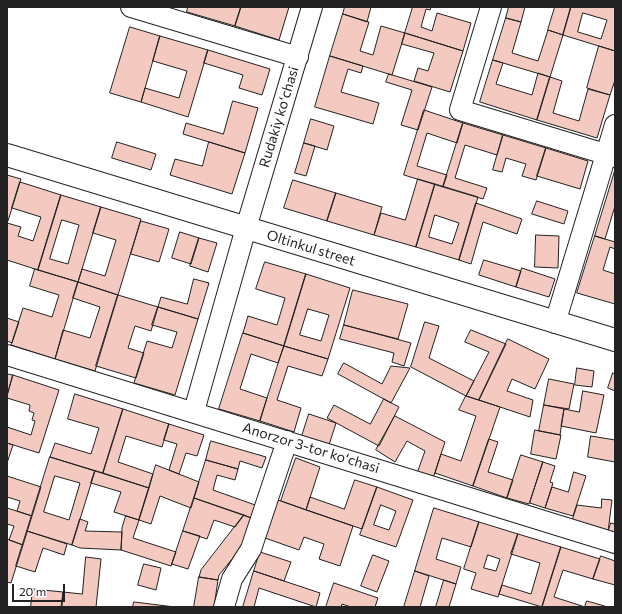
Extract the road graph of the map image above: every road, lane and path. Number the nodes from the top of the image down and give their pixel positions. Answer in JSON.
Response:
{"nodes":[{"id":1,"x":131,"y":7,"type":"edge"},
{"id":2,"x":312,"y":7,"type":"edge"},
{"id":3,"x":491,"y":7,"type":"edge"},
{"id":4,"x":298,"y":57,"type":"junction"},
{"id":5,"x":615,"y":125,"type":"edge"},
{"id":6,"x":7,"y":155,"type":"edge"},
{"id":7,"x":611,"y":156,"type":"edge"},
{"id":8,"x":246,"y":228,"type":"junction"},
{"id":9,"x":555,"y":322,"type":"junction"},
{"id":10,"x":615,"y":340,"type":"edge"},
{"id":11,"x":7,"y":355,"type":"edge"},
{"id":12,"x":194,"y":411,"type":"junction"},
{"id":13,"x":287,"y":441,"type":"junction"},
{"id":14,"x":615,"y":543,"type":"edge"},
{"id":15,"x":224,"y":607,"type":"edge"}],
"edges":[{"from":1,"to":4,"type":"street"},
{"from":2,"to":4,"type":"street","name":"Rudakiy koʻchasi"},
{"from":3,"to":7,"type":"street"},
{"from":4,"to":8,"type":"street","name":"Rudakiy koʻchasi"},
{"from":5,"to":7,"type":"street"},
{"from":6,"to":8,"type":"main road","name":"Oltinkul street"},
{"from":7,"to":9,"type":"street"},
{"from":8,"to":9,"type":"main road","name":"Oltinkul street"},
{"from":8,"to":12,"type":"street","name":"Rudakiy koʻchasi"},
{"from":9,"to":10,"type":"main road","name":"Oltinkul street"},
{"from":11,"to":12,"type":"street","name":"Anorzor 3-tor koʻchasi"},
{"from":12,"to":13,"type":"street","name":"Anorzor 3-tor koʻchasi"},
{"from":13,"to":14,"type":"street","name":"Anorzor 3-tor koʻchasi"},
{"from":13,"to":15,"type":"street"}]}
